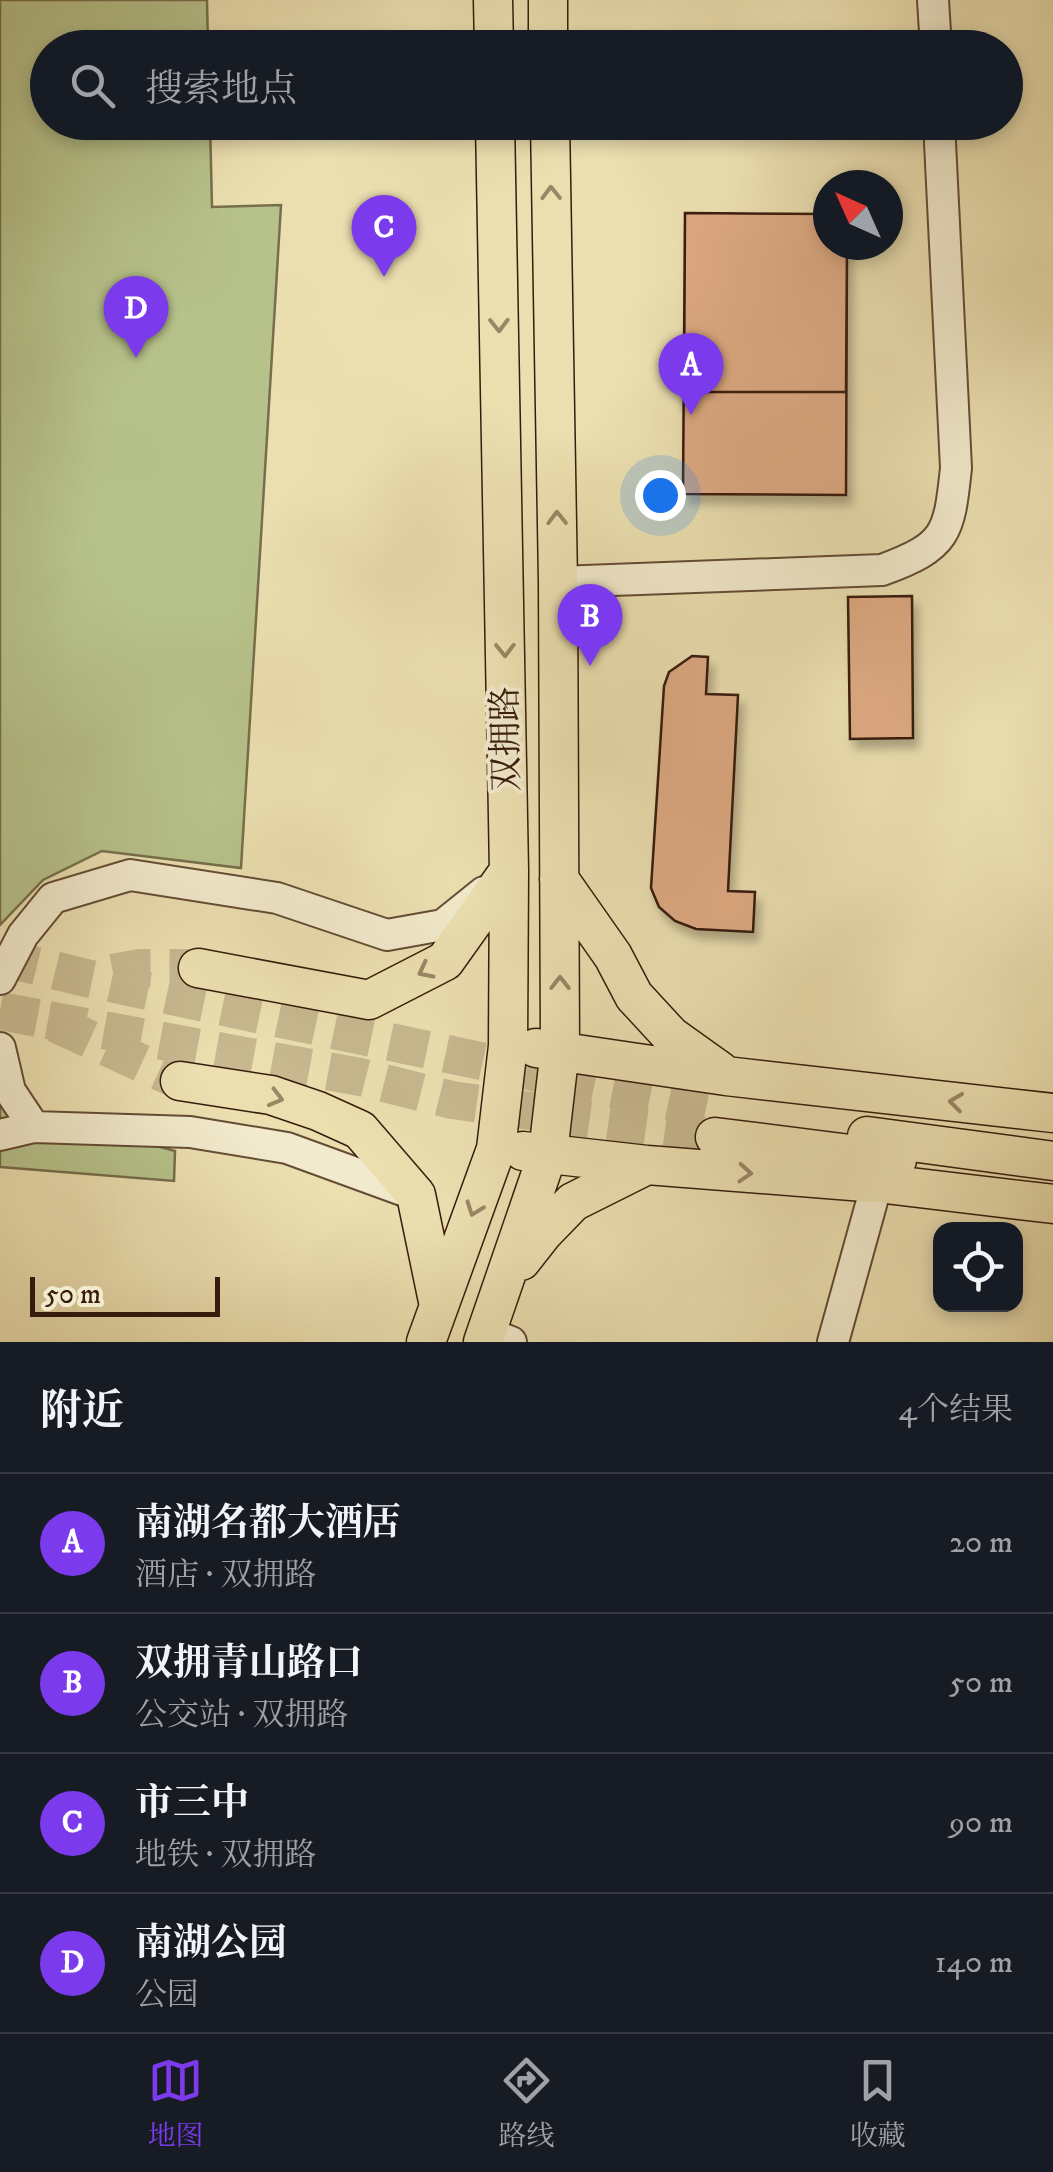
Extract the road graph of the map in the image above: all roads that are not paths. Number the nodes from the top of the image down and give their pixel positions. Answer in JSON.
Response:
{"nodes":[{"id":1,"x":493,"y":0,"type":"edge"},
{"id":2,"x":548,"y":0,"type":"edge"},
{"id":3,"x":933,"y":0,"type":"edge"},
{"id":4,"x":494,"y":30,"type":"edge"},
{"id":5,"x":548,"y":30,"type":"edge"},
{"id":6,"x":935,"y":30,"type":"edge"},
{"id":7,"x":495,"y":140,"type":"edge"},
{"id":8,"x":550,"y":140,"type":"edge"},
{"id":9,"x":940,"y":140,"type":"edge"},
{"id":10,"x":558,"y":582,"type":"junction"},
{"id":11,"x":509,"y":871,"type":"junction"},
{"id":12,"x":559,"y":879,"type":"junction"},
{"id":13,"x":198,"y":968,"type":"tunnel mouth"},
{"id":14,"x":0,"y":979,"type":"edge"},
{"id":15,"x":508,"y":1046,"type":"junction"},
{"id":16,"x":0,"y":1048,"type":"edge"},
{"id":17,"x":560,"y":1049,"type":"junction"},
{"id":18,"x":180,"y":1081,"type":"tunnel mouth"},
{"id":19,"x":721,"y":1108,"type":"junction"},
{"id":20,"x":1053,"y":1114,"type":"edge"},
{"id":21,"x":34,"y":1127,"type":"junction"},
{"id":22,"x":0,"y":1136,"type":"edge"},
{"id":23,"x":496,"y":1149,"type":"junction"},
{"id":24,"x":548,"y":1153,"type":"junction"},
{"id":25,"x":1053,"y":1160,"type":"edge"},
{"id":26,"x":648,"y":1165,"type":"junction"},
{"id":27,"x":1053,"y":1180,"type":"edge"},
{"id":28,"x":877,"y":1183,"type":"junction"},
{"id":29,"x":416,"y":1194,"type":"junction"},
{"id":30,"x":1053,"y":1204,"type":"edge"},
{"id":31,"x":505,"y":1283,"type":"junction"},
{"id":32,"x":439,"y":1306,"type":"junction"},
{"id":33,"x":493,"y":1339,"type":"edge"},
{"id":34,"x":426,"y":1342,"type":"edge"},
{"id":35,"x":834,"y":1342,"type":"edge"}],
"edges":[{"from":1,"to":4,"type":"main road"},
{"from":2,"to":5,"type":"main road"},
{"from":3,"to":6,"type":"street"},
{"from":7,"to":11,"type":"main road","name":"双拥路","one_way":true},
{"from":10,"to":8,"type":"main road","name":"双拥路","one_way":true},
{"from":9,"to":10,"type":"street"},
{"from":10,"to":12,"type":"main road","name":"双拥路"},
{"from":11,"to":13,"type":"main road","one_way":true},
{"from":11,"to":14,"type":"street"},
{"from":11,"to":15,"type":"main road","name":"双拥路"},
{"from":17,"to":12,"type":"main road","name":"双拥路","one_way":true},
{"from":12,"to":19,"type":"main road"},
{"from":15,"to":17,"type":"main road"},
{"from":15,"to":23,"type":"main road","name":"双拥路"},
{"from":16,"to":21,"type":"street"},
{"from":17,"to":19,"type":"main road"},
{"from":17,"to":24,"type":"main road","name":"双拥路"},
{"from":18,"to":29,"type":"main road","one_way":true},
{"from":20,"to":19,"type":"main road","one_way":true},
{"from":19,"to":25,"type":"main road"},
{"from":19,"to":27,"type":"main road"},
{"from":21,"to":22,"type":"street"},
{"from":21,"to":29,"type":"street"},
{"from":23,"to":24,"type":"main road"},
{"from":23,"to":32,"type":"main road","name":"双拥路","one_way":true},
{"from":24,"to":26,"type":"main road"},
{"from":24,"to":31,"type":"main road","name":"双拥路"},
{"from":26,"to":28,"type":"main road","one_way":true},
{"from":26,"to":31,"type":"main road"},
{"from":28,"to":30,"type":"main road"},
{"from":28,"to":35,"type":"street"},
{"from":29,"to":32,"type":"main road"},
{"from":31,"to":33,"type":"main road","name":"双拥路"},
{"from":32,"to":34,"type":"main road","name":"双拥路"}]}
